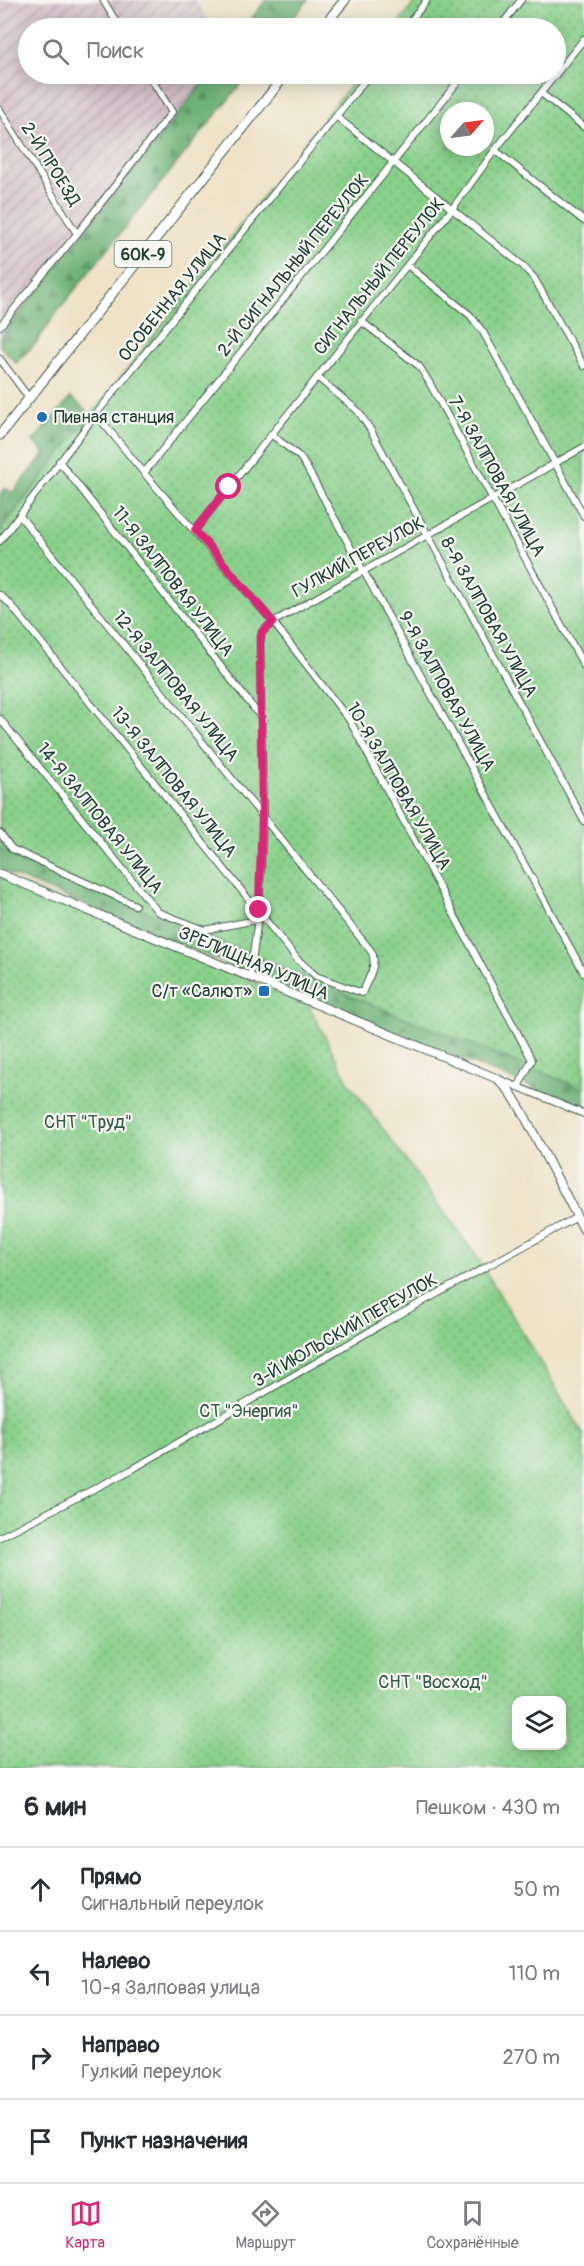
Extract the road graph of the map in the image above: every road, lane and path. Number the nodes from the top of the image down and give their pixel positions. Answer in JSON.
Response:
{"nodes":[{"id":1,"x":103,"y":0,"type":"edge"},
{"id":2,"x":345,"y":0,"type":"edge"},
{"id":3,"x":427,"y":0,"type":"edge"},
{"id":4,"x":521,"y":0,"type":"edge"},
{"id":5,"x":114,"y":18,"type":"edge"},
{"id":6,"x":330,"y":18,"type":"edge"},
{"id":7,"x":413,"y":18,"type":"edge"},
{"id":8,"x":507,"y":18,"type":"edge"},
{"id":9,"x":584,"y":39,"type":"edge"},
{"id":10,"x":566,"y":62,"type":"edge"},
{"id":11,"x":154,"y":84,"type":"edge"},
{"id":12,"x":278,"y":84,"type":"edge"},
{"id":13,"x":362,"y":84,"type":"edge"},
{"id":14,"x":456,"y":84,"type":"edge"},
{"id":15,"x":548,"y":84,"type":"edge"},
{"id":16,"x":541,"y":93,"type":"junction"},
{"id":17,"x":0,"y":110,"type":"edge"},
{"id":18,"x":337,"y":117,"type":"junction"},
{"id":19,"x":584,"y":127,"type":"edge"},
{"id":20,"x":495,"y":150,"type":"junction"},
{"id":21,"x":395,"y":163,"type":"junction"},
{"id":22,"x":452,"y":208,"type":"junction"},
{"id":23,"x":584,"y":221,"type":"edge"},
{"id":24,"x":77,"y":234,"type":"junction"},
{"id":25,"x":407,"y":265,"type":"junction"},
{"id":26,"x":361,"y":321,"type":"junction"},
{"id":27,"x":0,"y":326,"type":"edge"},
{"id":28,"x":0,"y":359,"type":"edge"},
{"id":29,"x":584,"y":366,"type":"edge"},
{"id":30,"x":317,"y":377,"type":"junction"},
{"id":31,"x":29,"y":398,"type":"junction"},
{"id":32,"x":96,"y":414,"type":"junction"},
{"id":33,"x":271,"y":434,"type":"junction"},
{"id":34,"x":0,"y":435,"type":"edge"},
{"id":35,"x":584,"y":447,"type":"edge"},
{"id":36,"x":59,"y":461,"type":"junction"},
{"id":37,"x":555,"y":463,"type":"junction"},
{"id":38,"x":144,"y":474,"type":"junction"},
{"id":39,"x":492,"y":499,"type":"junction"},
{"id":40,"x":20,"y":516,"type":"junction"},
{"id":41,"x":584,"y":516,"type":"edge"},
{"id":42,"x":195,"y":530,"type":"junction"},
{"id":43,"x":428,"y":535,"type":"junction"},
{"id":44,"x":0,"y":541,"type":"edge"},
{"id":45,"x":364,"y":572,"type":"junction"},
{"id":46,"x":0,"y":596,"type":"edge"},
{"id":47,"x":273,"y":622,"type":"junction"},
{"id":48,"x":584,"y":666,"type":"edge"},
{"id":49,"x":0,"y":719,"type":"edge"},
{"id":50,"x":263,"y":720,"type":"junction"},
{"id":51,"x":262,"y":818,"type":"junction"},
{"id":52,"x":584,"y":821,"type":"edge"},
{"id":53,"x":0,"y":833,"type":"edge"},
{"id":54,"x":0,"y":874,"type":"edge"},
{"id":55,"x":135,"y":905,"type":"dead end"},
{"id":56,"x":259,"y":910,"type":"junction"},
{"id":57,"x":256,"y":920,"type":"junction"},
{"id":58,"x":584,"y":973,"type":"edge"},
{"id":59,"x":250,"y":978,"type":"junction"},
{"id":60,"x":362,"y":993,"type":"joint"},
{"id":61,"x":498,"y":1079,"type":"junction"},
{"id":62,"x":518,"y":1088,"type":"junction"},
{"id":63,"x":584,"y":1114,"type":"edge"},
{"id":64,"x":577,"y":1217,"type":"junction"},
{"id":65,"x":584,"y":1230,"type":"edge"},
{"id":66,"x":0,"y":1537,"type":"edge"}],
"edges":[{"from":1,"to":5,"type":"street"},
{"from":2,"to":6,"type":"main road"},
{"from":3,"to":7,"type":"street"},
{"from":4,"to":8,"type":"street"},
{"from":9,"to":10,"type":"street","name":"СИГНАЛЬНЫЙ ПЕРЕУЛОК"},
{"from":11,"to":24,"type":"street"},
{"from":12,"to":31,"type":"main road","number":"60К-9"},
{"from":13,"to":18,"type":"street","name":"ОСОБЕННАЯ УЛИЦА"},
{"from":14,"to":21,"type":"street","name":"2-Й СИГНАЛЬНЫЙ ПЕРЕУЛОК"},
{"from":15,"to":16,"type":"street","name":"СИГНАЛЬНЫЙ ПЕРЕУЛОК"},
{"from":16,"to":19,"type":"street"},
{"from":16,"to":20,"type":"street","name":"СИГНАЛЬНЫЙ ПЕРЕУЛОК"},
{"from":17,"to":24,"type":"street","name":"2-Й ПРОЕЗД"},
{"from":18,"to":21,"type":"street"},
{"from":18,"to":32,"type":"street","name":"ОСОБЕННАЯ УЛИЦА"},
{"from":20,"to":22,"type":"street","name":"СИГНАЛЬНЫЙ ПЕРЕУЛОК"},
{"from":20,"to":23,"type":"street"},
{"from":21,"to":22,"type":"street"},
{"from":21,"to":38,"type":"street","name":"2-Й СИГНАЛЬНЫЙ ПЕРЕУЛОК"},
{"from":22,"to":25,"type":"street","name":"СИГНАЛЬНЫЙ ПЕРЕУЛОК"},
{"from":22,"to":29,"type":"street"},
{"from":24,"to":27,"type":"street"},
{"from":25,"to":26,"type":"street","name":"СИГНАЛЬНЫЙ ПЕРЕУЛОК"},
{"from":25,"to":37,"type":"street"},
{"from":26,"to":30,"type":"street","name":"СИГНАЛЬНЫЙ ПЕРЕУЛОК"},
{"from":26,"to":39,"type":"street","name":"7-Я ЗАЛПОВАЯ УЛИЦА"},
{"from":28,"to":31,"type":"street"},
{"from":30,"to":33,"type":"street","name":"СИГНАЛЬНЫЙ ПЕРЕУЛОК"},
{"from":30,"to":43,"type":"street","name":"8-Я ЗАЛПОВАЯ УЛИЦА"},
{"from":31,"to":34,"type":"main road","number":"60К-9"},
{"from":32,"to":36,"type":"street","name":"ОСОБЕННАЯ УЛИЦА"},
{"from":32,"to":38,"type":"street","name":"10-Я ЗАЛПОВАЯ УЛИЦА"},
{"from":33,"to":42,"type":"street","name":"СИГНАЛЬНЫЙ ПЕРЕУЛОК"},
{"from":33,"to":45,"type":"street","name":"9-Я ЗАЛПОВАЯ УЛИЦА"},
{"from":35,"to":37,"type":"street","name":"ГУЛКИЙ ПЕРЕУЛОК"},
{"from":36,"to":40,"type":"street","name":"ОСОБЕННАЯ УЛИЦА"},
{"from":36,"to":50,"type":"street","name":"11-Я ЗАЛПОВАЯ УЛИЦА"},
{"from":37,"to":39,"type":"street","name":"ГУЛКИЙ ПЕРЕУЛОК"},
{"from":37,"to":41,"type":"street"},
{"from":38,"to":42,"type":"street","name":"10-Я ЗАЛПОВАЯ УЛИЦА"},
{"from":39,"to":43,"type":"street","name":"ГУЛКИЙ ПЕРЕУЛОК"},
{"from":39,"to":48,"type":"street","name":"7-Я ЗАЛПОВАЯ УЛИЦА"},
{"from":40,"to":44,"type":"street","name":"ОСОБЕННАЯ УЛИЦА"},
{"from":40,"to":51,"type":"street","name":"12-Я ЗАЛПОВАЯ УЛИЦА"},
{"from":42,"to":47,"type":"street","name":"10-Я ЗАЛПОВАЯ УЛИЦА"},
{"from":43,"to":45,"type":"street","name":"ГУЛКИЙ ПЕРЕУЛОК"},
{"from":43,"to":52,"type":"street","name":"8-Я ЗАЛПОВАЯ УЛИЦА"},
{"from":45,"to":47,"type":"street","name":"ГУЛКИЙ ПЕРЕУЛОК"},
{"from":45,"to":58,"type":"street","name":"9-Я ЗАЛПОВАЯ УЛИЦА"},
{"from":46,"to":56,"type":"street","name":"13-Я ЗАЛПОВАЯ УЛИЦА"},
{"from":47,"to":50,"type":"street"},
{"from":47,"to":62,"type":"street","name":"10-Я ЗАЛПОВАЯ УЛИЦА"},
{"from":49,"to":57,"type":"street","name":"14-Я ЗАЛПОВАЯ УЛИЦА"},
{"from":50,"to":51,"type":"street"},
{"from":51,"to":56,"type":"street"},
{"from":51,"to":60,"type":"street","name":"12-Я ЗАЛПОВАЯ УЛИЦА"},
{"from":53,"to":55,"type":"street"},
{"from":54,"to":59,"type":"street","name":"ЗРЕЛИЩНАЯ УЛИЦА"},
{"from":56,"to":57,"type":"street"},
{"from":56,"to":60,"type":"street","name":"13-Я ЗАЛПОВАЯ УЛИЦА"},
{"from":57,"to":59,"type":"street"},
{"from":59,"to":61,"type":"street","name":"ЗРЕЛИЩНАЯ УЛИЦА"},
{"from":61,"to":62,"type":"street","name":"ЗРЕЛИЩНАЯ УЛИЦА"},
{"from":61,"to":64,"type":"street","name":"ЗРЕЛИЩНАЯ УЛИЦА"},
{"from":62,"to":63,"type":"street","name":"ЗРЕЛИЩНАЯ УЛИЦА"},
{"from":64,"to":65,"type":"street","name":"ЗРЕЛИЩНАЯ УЛИЦА"},
{"from":64,"to":66,"type":"street","name":"3-Й ИЮЛЬСКИЙ ПЕРЕУЛОК"}]}
